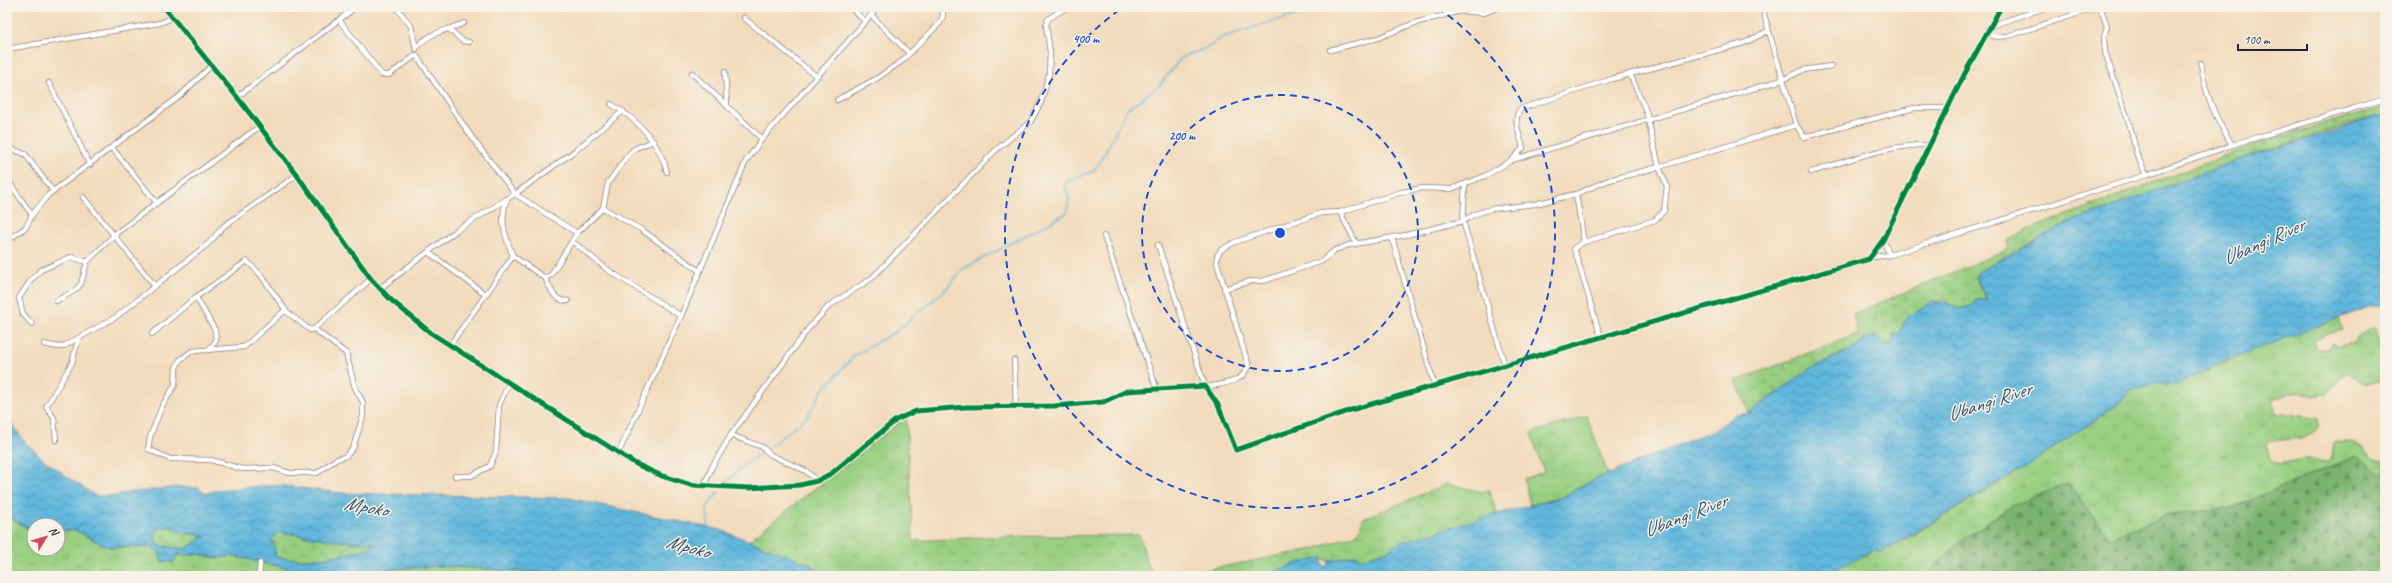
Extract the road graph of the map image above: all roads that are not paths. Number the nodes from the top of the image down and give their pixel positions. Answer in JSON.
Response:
{"nodes":[{"id":1,"x":164,"y":7,"type":"edge"},
{"id":2,"x":356,"y":7,"type":"edge"},
{"id":3,"x":396,"y":7,"type":"edge"},
{"id":4,"x":850,"y":7,"type":"edge"},
{"id":5,"x":878,"y":7,"type":"edge"},
{"id":6,"x":942,"y":7,"type":"edge"},
{"id":7,"x":1067,"y":7,"type":"edge"},
{"id":8,"x":1500,"y":7,"type":"edge"},
{"id":9,"x":1762,"y":7,"type":"edge"},
{"id":10,"x":2001,"y":7,"type":"edge"},
{"id":11,"x":2048,"y":7,"type":"edge"},
{"id":12,"x":1461,"y":9,"type":"edge"},
{"id":13,"x":870,"y":15,"type":"junction"},
{"id":14,"x":172,"y":18,"type":"junction"},
{"id":15,"x":744,"y":18,"type":"dead end"},
{"id":16,"x":339,"y":20,"type":"junction"},
{"id":17,"x":866,"y":21,"type":"junction"},
{"id":18,"x":464,"y":23,"type":"dead end"},
{"id":19,"x":1993,"y":24,"type":"junction"},
{"id":20,"x":449,"y":30,"type":"junction"},
{"id":21,"x":1768,"y":31,"type":"junction"},
{"id":22,"x":1987,"y":34,"type":"junction"},
{"id":23,"x":469,"y":42,"type":"dead end"},
{"id":24,"x":416,"y":48,"type":"junction"},
{"id":25,"x":7,"y":49,"type":"edge"},
{"id":26,"x":1330,"y":50,"type":"dead end"},
{"id":27,"x":909,"y":54,"type":"junction"},
{"id":28,"x":416,"y":55,"type":"junction"},
{"id":29,"x":2201,"y":64,"type":"dead end"},
{"id":30,"x":211,"y":66,"type":"junction"},
{"id":31,"x":1831,"y":66,"type":"dead end"},
{"id":32,"x":725,"y":72,"type":"dead end"},
{"id":33,"x":692,"y":73,"type":"dead end"},
{"id":34,"x":1630,"y":74,"type":"junction"},
{"id":35,"x":816,"y":76,"type":"junction"},
{"id":36,"x":1782,"y":80,"type":"junction"},
{"id":37,"x":49,"y":83,"type":"dead end"},
{"id":38,"x":237,"y":96,"type":"junction"},
{"id":39,"x":2385,"y":99,"type":"edge"},
{"id":40,"x":837,"y":100,"type":"dead end"},
{"id":41,"x":611,"y":104,"type":"dead end"},
{"id":42,"x":727,"y":105,"type":"junction"},
{"id":43,"x":1949,"y":108,"type":"junction"},
{"id":44,"x":623,"y":111,"type":"junction"},
{"id":45,"x":1647,"y":121,"type":"junction"},
{"id":46,"x":1796,"y":125,"type":"junction"},
{"id":47,"x":260,"y":126,"type":"junction"},
{"id":48,"x":762,"y":139,"type":"junction"},
{"id":49,"x":653,"y":141,"type":"junction"},
{"id":50,"x":7,"y":143,"type":"edge"},
{"id":51,"x":1930,"y":145,"type":"junction"},
{"id":52,"x":2232,"y":145,"type":"junction"},
{"id":53,"x":112,"y":148,"type":"junction"},
{"id":54,"x":1512,"y":160,"type":"junction"},
{"id":55,"x":90,"y":165,"type":"junction"},
{"id":56,"x":1659,"y":167,"type":"junction"},
{"id":57,"x":667,"y":172,"type":"dead end"},
{"id":58,"x":1811,"y":172,"type":"dead end"},
{"id":59,"x":297,"y":175,"type":"junction"},
{"id":60,"x":2146,"y":175,"type":"junction"},
{"id":61,"x":7,"y":184,"type":"edge"},
{"id":62,"x":1465,"y":185,"type":"junction"},
{"id":63,"x":53,"y":191,"type":"junction"},
{"id":64,"x":515,"y":194,"type":"junction"},
{"id":65,"x":1576,"y":194,"type":"junction"},
{"id":66,"x":83,"y":196,"type":"dead end"},
{"id":67,"x":507,"y":199,"type":"junction"},
{"id":68,"x":157,"y":202,"type":"junction"},
{"id":69,"x":603,"y":208,"type":"junction"},
{"id":70,"x":1340,"y":212,"type":"junction"},
{"id":71,"x":32,"y":215,"type":"junction"},
{"id":72,"x":1463,"y":221,"type":"junction"},
{"id":73,"x":577,"y":233,"type":"junction"},
{"id":74,"x":115,"y":234,"type":"junction"},
{"id":75,"x":1104,"y":236,"type":"dead end"},
{"id":76,"x":1392,"y":238,"type":"junction"},
{"id":77,"x":1883,"y":240,"type":"junction"},
{"id":78,"x":7,"y":241,"type":"edge"},
{"id":79,"x":573,"y":242,"type":"junction"},
{"id":80,"x":1584,"y":242,"type":"junction"},
{"id":81,"x":1356,"y":243,"type":"junction"},
{"id":82,"x":1158,"y":245,"type":"dead end"},
{"id":83,"x":428,"y":252,"type":"junction"},
{"id":84,"x":1890,"y":254,"type":"junction"},
{"id":85,"x":513,"y":256,"type":"junction"},
{"id":86,"x":1873,"y":257,"type":"junction"},
{"id":87,"x":87,"y":262,"type":"junction"},
{"id":88,"x":698,"y":270,"type":"junction"},
{"id":89,"x":545,"y":278,"type":"junction"},
{"id":90,"x":370,"y":279,"type":"junction"},
{"id":91,"x":155,"y":286,"type":"junction"},
{"id":92,"x":379,"y":289,"type":"junction"},
{"id":93,"x":1224,"y":289,"type":"junction"},
{"id":94,"x":485,"y":294,"type":"junction"},
{"id":95,"x":196,"y":297,"type":"junction"},
{"id":96,"x":56,"y":301,"type":"dead end"},
{"id":97,"x":568,"y":301,"type":"dead end"},
{"id":98,"x":287,"y":312,"type":"junction"},
{"id":99,"x":680,"y":316,"type":"junction"},
{"id":100,"x":32,"y":324,"type":"dead end"},
{"id":101,"x":314,"y":329,"type":"junction"},
{"id":102,"x":152,"y":334,"type":"dead end"},
{"id":103,"x":1601,"y":338,"type":"junction"},
{"id":104,"x":78,"y":340,"type":"junction"},
{"id":105,"x":44,"y":344,"type":"dead end"},
{"id":106,"x":450,"y":345,"type":"junction"},
{"id":107,"x":208,"y":350,"type":"junction"},
{"id":108,"x":1014,"y":360,"type":"dead end"},
{"id":109,"x":1505,"y":366,"type":"junction"},
{"id":110,"x":509,"y":383,"type":"junction"},
{"id":111,"x":1206,"y":387,"type":"junction"},
{"id":112,"x":1435,"y":387,"type":"junction"},
{"id":113,"x":1157,"y":390,"type":"junction"},
{"id":114,"x":1016,"y":406,"type":"junction"},
{"id":115,"x":731,"y":435,"type":"junction"},
{"id":116,"x":56,"y":440,"type":"dead end"},
{"id":117,"x":618,"y":454,"type":"junction"},
{"id":118,"x":455,"y":476,"type":"dead end"},
{"id":119,"x":817,"y":481,"type":"junction"},
{"id":120,"x":704,"y":486,"type":"junction"},
{"id":121,"x":260,"y":563,"type":"dead end"},
{"id":122,"x":258,"y":576,"type":"edge"}],
"edges":[{"from":1,"to":14,"type":"street"},
{"from":2,"to":16,"type":"street"},
{"from":3,"to":24,"type":"street"},
{"from":4,"to":17,"type":"street"},
{"from":5,"to":13,"type":"street"},
{"from":6,"to":27,"type":"street"},
{"from":7,"to":115,"type":"street"},
{"from":8,"to":12,"type":"street"},
{"from":9,"to":21,"type":"street"},
{"from":10,"to":19,"type":"street"},
{"from":11,"to":19,"type":"street"},
{"from":12,"to":26,"type":"street"},
{"from":13,"to":17,"type":"street"},
{"from":13,"to":27,"type":"street"},
{"from":14,"to":25,"type":"street"},
{"from":14,"to":30,"type":"street"},
{"from":15,"to":35,"type":"street"},
{"from":16,"to":28,"type":"street"},
{"from":16,"to":38,"type":"street"},
{"from":17,"to":35,"type":"street"},
{"from":18,"to":20,"type":"street"},
{"from":19,"to":22,"type":"street"},
{"from":20,"to":23,"type":"street"},
{"from":20,"to":24,"type":"street"},
{"from":21,"to":34,"type":"street"},
{"from":21,"to":36,"type":"street"},
{"from":22,"to":43,"type":"street"},
{"from":22,"to":60,"type":"street"},
{"from":24,"to":28,"type":"street"},
{"from":27,"to":40,"type":"street"},
{"from":28,"to":64,"type":"street"},
{"from":29,"to":52,"type":"street"},
{"from":30,"to":38,"type":"street"},
{"from":30,"to":53,"type":"street"},
{"from":31,"to":36,"type":"street"},
{"from":32,"to":42,"type":"street"},
{"from":33,"to":42,"type":"street"},
{"from":34,"to":45,"type":"street"},
{"from":34,"to":54,"type":"street"},
{"from":35,"to":48,"type":"street"},
{"from":36,"to":45,"type":"street"},
{"from":36,"to":46,"type":"street"},
{"from":37,"to":55,"type":"street"},
{"from":38,"to":47,"type":"street"},
{"from":39,"to":52,"type":"street"},
{"from":41,"to":44,"type":"street"},
{"from":42,"to":48,"type":"street"},
{"from":43,"to":46,"type":"street"},
{"from":43,"to":51,"type":"street"},
{"from":44,"to":49,"type":"street"},
{"from":44,"to":64,"type":"street"},
{"from":45,"to":54,"type":"street"},
{"from":45,"to":56,"type":"street"},
{"from":46,"to":56,"type":"street"},
{"from":47,"to":59,"type":"street"},
{"from":47,"to":68,"type":"street"},
{"from":48,"to":88,"type":"street"},
{"from":49,"to":57,"type":"street"},
{"from":49,"to":69,"type":"street"},
{"from":50,"to":63,"type":"street"},
{"from":51,"to":58,"type":"street"},
{"from":51,"to":77,"type":"street"},
{"from":52,"to":60,"type":"street"},
{"from":53,"to":55,"type":"street"},
{"from":53,"to":68,"type":"street"},
{"from":54,"to":62,"type":"street"},
{"from":55,"to":63,"type":"street"},
{"from":56,"to":65,"type":"street"},
{"from":56,"to":80,"type":"street"},
{"from":59,"to":90,"type":"street"},
{"from":59,"to":91,"type":"street"},
{"from":60,"to":84,"type":"street"},
{"from":61,"to":71,"type":"street"},
{"from":62,"to":70,"type":"street"},
{"from":62,"to":72,"type":"street"},
{"from":63,"to":71,"type":"street"},
{"from":64,"to":67,"type":"street"},
{"from":64,"to":73,"type":"street"},
{"from":65,"to":72,"type":"street"},
{"from":65,"to":80,"type":"street"},
{"from":66,"to":74,"type":"street"},
{"from":67,"to":83,"type":"street"},
{"from":67,"to":85,"type":"street"},
{"from":68,"to":74,"type":"street"},
{"from":69,"to":73,"type":"street"},
{"from":69,"to":88,"type":"street"},
{"from":70,"to":81,"type":"street"},
{"from":70,"to":93,"type":"street"},
{"from":71,"to":78,"type":"street"},
{"from":72,"to":76,"type":"street"},
{"from":72,"to":109,"type":"street"},
{"from":73,"to":79,"type":"street"},
{"from":74,"to":87,"type":"street"},
{"from":74,"to":91,"type":"street"},
{"from":75,"to":113,"type":"street"},
{"from":76,"to":81,"type":"street"},
{"from":76,"to":112,"type":"street"},
{"from":77,"to":84,"type":"street"},
{"from":77,"to":86,"type":"street"},
{"from":79,"to":89,"type":"street"},
{"from":79,"to":99,"type":"street"},
{"from":80,"to":103,"type":"street"},
{"from":81,"to":93,"type":"street"},
{"from":82,"to":111,"type":"street"},
{"from":83,"to":92,"type":"street"},
{"from":83,"to":94,"type":"street"},
{"from":84,"to":86,"type":"street"},
{"from":85,"to":89,"type":"street"},
{"from":85,"to":94,"type":"street"},
{"from":86,"to":103,"type":"street"},
{"from":87,"to":96,"type":"street"},
{"from":87,"to":100,"type":"street"},
{"from":88,"to":99,"type":"street"},
{"from":89,"to":97,"type":"street"},
{"from":90,"to":92,"type":"street"},
{"from":90,"to":101,"type":"street"},
{"from":91,"to":104,"type":"street"},
{"from":92,"to":106,"type":"street"},
{"from":93,"to":111,"type":"street"},
{"from":94,"to":106,"type":"street"},
{"from":95,"to":98,"type":"street"},
{"from":95,"to":102,"type":"street"},
{"from":95,"to":107,"type":"street"},
{"from":98,"to":101,"type":"street"},
{"from":98,"to":107,"type":"street"},
{"from":99,"to":117,"type":"street"},
{"from":101,"to":107,"type":"street"},
{"from":103,"to":109,"type":"street"},
{"from":104,"to":105,"type":"street"},
{"from":104,"to":116,"type":"street"},
{"from":106,"to":110,"type":"street"},
{"from":108,"to":114,"type":"street"},
{"from":109,"to":112,"type":"street"},
{"from":110,"to":117,"type":"street"},
{"from":110,"to":118,"type":"street"},
{"from":111,"to":112,"type":"street"},
{"from":111,"to":113,"type":"street"},
{"from":113,"to":114,"type":"street"},
{"from":114,"to":119,"type":"street"},
{"from":115,"to":119,"type":"street"},
{"from":115,"to":120,"type":"street"},
{"from":117,"to":120,"type":"street"},
{"from":119,"to":120,"type":"street"},
{"from":121,"to":122,"type":"street"}]}
